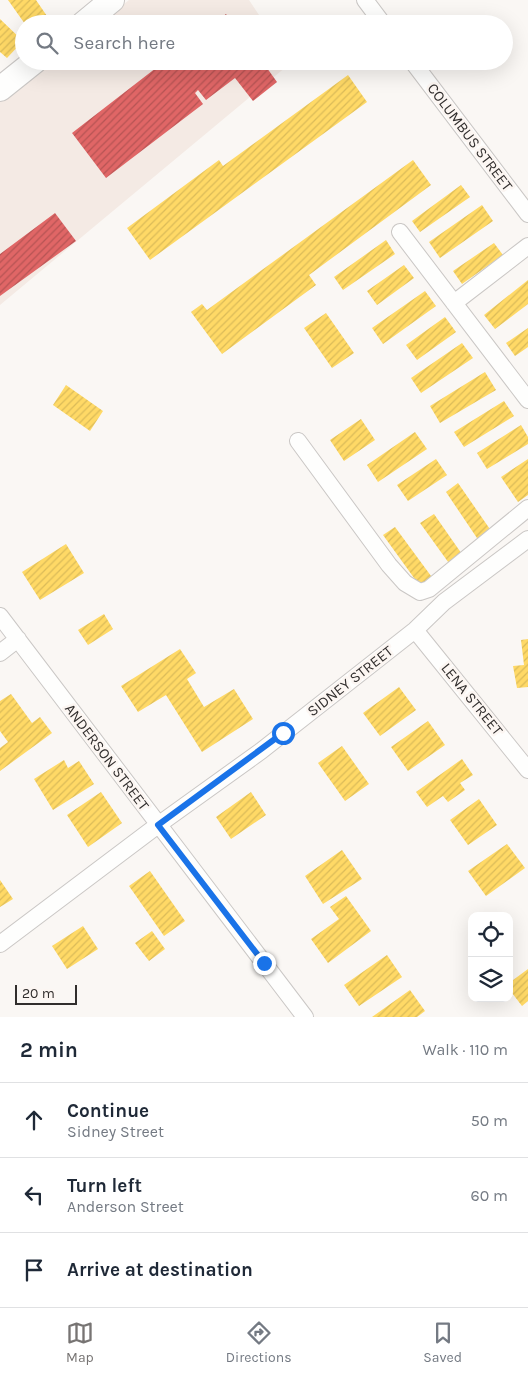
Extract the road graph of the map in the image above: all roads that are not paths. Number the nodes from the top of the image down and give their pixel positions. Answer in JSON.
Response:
{"nodes":[{"id":1,"x":112,"y":0,"type":"edge"},
{"id":2,"x":365,"y":0,"type":"edge"},
{"id":3,"x":94,"y":15,"type":"edge"},
{"id":4,"x":376,"y":15,"type":"edge"},
{"id":5,"x":24,"y":70,"type":"edge"},
{"id":6,"x":419,"y":70,"type":"edge"},
{"id":7,"x":0,"y":89,"type":"edge"},
{"id":8,"x":528,"y":214,"type":"edge"},
{"id":9,"x":400,"y":232,"type":"dead end"},
{"id":10,"x":528,"y":246,"type":"edge"},
{"id":11,"x":454,"y":303,"type":"junction"},
{"id":12,"x":528,"y":400,"type":"edge"},
{"id":13,"x":298,"y":441,"type":"dead end"},
{"id":14,"x":528,"y":508,"type":"edge"},
{"id":15,"x":528,"y":539,"type":"edge"},
{"id":16,"x":0,"y":616,"type":"edge"},
{"id":17,"x":415,"y":630,"type":"junction"},
{"id":18,"x":18,"y":639,"type":"junction"},
{"id":19,"x":0,"y":653,"type":"edge"},
{"id":20,"x":528,"y":770,"type":"edge"},
{"id":21,"x":158,"y":825,"type":"junction"},
{"id":22,"x":0,"y":944,"type":"edge"},
{"id":23,"x":305,"y":1017,"type":"edge"}],
"edges":[{"from":1,"to":3,"type":"main road"},
{"from":2,"to":4,"type":"street"},
{"from":5,"to":7,"type":"main road"},
{"from":6,"to":8,"type":"street","name":"COLUMBUS STREET"},
{"from":9,"to":11,"type":"street"},
{"from":10,"to":11,"type":"street"},
{"from":11,"to":12,"type":"street"},
{"from":13,"to":14,"type":"street"},
{"from":15,"to":17,"type":"street","name":"SIDNEY STREET"},
{"from":16,"to":18,"type":"street","name":"ANDERSON STREET"},
{"from":17,"to":20,"type":"street","name":"LENA STREET"},
{"from":17,"to":21,"type":"street","name":"SIDNEY STREET"},
{"from":18,"to":19,"type":"street"},
{"from":18,"to":21,"type":"street","name":"ANDERSON STREET"},
{"from":21,"to":22,"type":"street","name":"SIDNEY STREET"},
{"from":21,"to":23,"type":"street","name":"ANDERSON STREET"}]}
